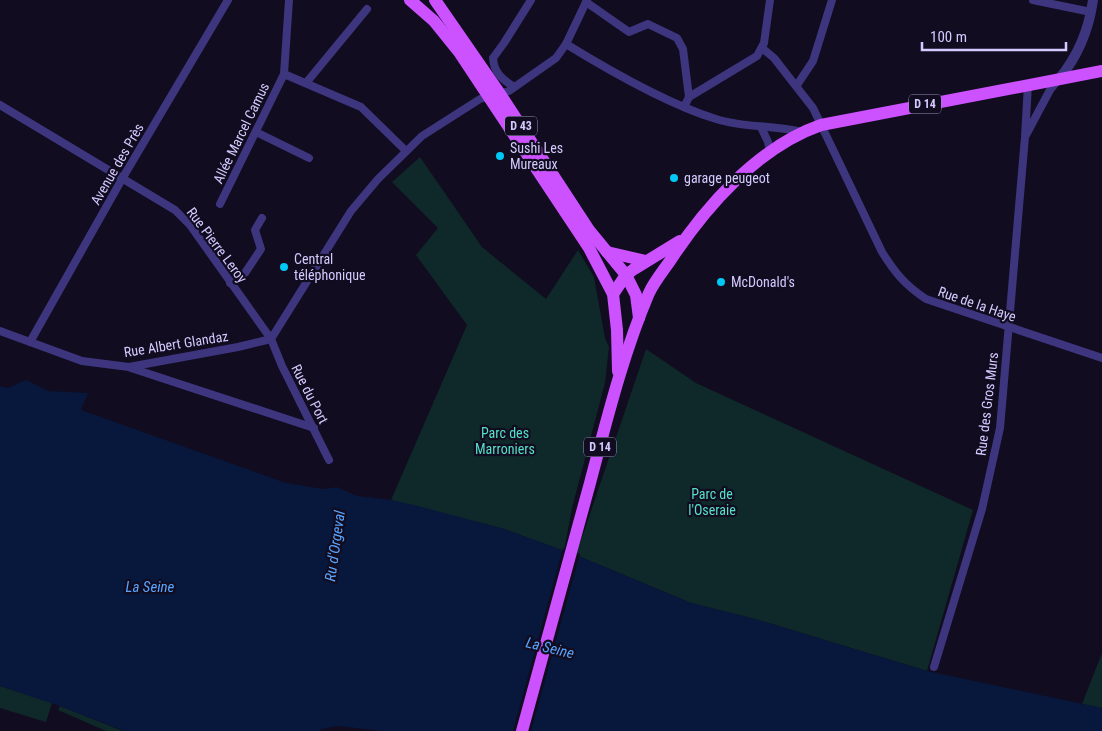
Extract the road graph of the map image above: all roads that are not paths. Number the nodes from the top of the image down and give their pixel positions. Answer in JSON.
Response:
{"nodes":[{"id":1,"x":228,"y":0,"type":"edge"},
{"id":2,"x":289,"y":0,"type":"edge"},
{"id":3,"x":410,"y":0,"type":"edge"},
{"id":4,"x":435,"y":0,"type":"edge"},
{"id":5,"x":530,"y":0,"type":"edge"},
{"id":6,"x":770,"y":0,"type":"edge"},
{"id":7,"x":832,"y":0,"type":"edge"},
{"id":8,"x":1033,"y":0,"type":"edge"},
{"id":9,"x":1093,"y":0,"type":"edge"},
{"id":10,"x":587,"y":1,"type":"edge"},
{"id":11,"x":367,"y":9,"type":"dead end"},
{"id":12,"x":1091,"y":12,"type":"junction"},
{"id":13,"x":566,"y":44,"type":"junction"},
{"id":14,"x":762,"y":48,"type":"junction"},
{"id":15,"x":493,"y":58,"type":"junction"},
{"id":16,"x":477,"y":60,"type":"junction"},
{"id":17,"x":1102,"y":71,"type":"edge"},
{"id":18,"x":284,"y":74,"type":"junction"},
{"id":19,"x":1059,"y":79,"type":"junction"},
{"id":20,"x":306,"y":83,"type":"junction"},
{"id":21,"x":1028,"y":84,"type":"junction"},
{"id":22,"x":797,"y":85,"type":"junction"},
{"id":23,"x":514,"y":87,"type":"junction"},
{"id":24,"x":495,"y":95,"type":"junction"},
{"id":25,"x":689,"y":97,"type":"junction"},
{"id":26,"x":0,"y":105,"type":"edge"},
{"id":27,"x":684,"y":107,"type":"junction"},
{"id":28,"x":821,"y":125,"type":"junction"},
{"id":29,"x":761,"y":127,"type":"junction"},
{"id":30,"x":256,"y":132,"type":"junction"},
{"id":31,"x":802,"y":132,"type":"junction"},
{"id":32,"x":1025,"y":136,"type":"junction"},
{"id":33,"x":406,"y":151,"type":"junction"},
{"id":34,"x":770,"y":152,"type":"junction"},
{"id":35,"x":309,"y":158,"type":"dead end"},
{"id":36,"x":122,"y":179,"type":"junction"},
{"id":37,"x":220,"y":204,"type":"dead end"},
{"id":38,"x":262,"y":218,"type":"dead end"},
{"id":39,"x":684,"y":239,"type":"junction"},
{"id":40,"x":607,"y":252,"type":"junction"},
{"id":41,"x":646,"y":262,"type":"junction"},
{"id":42,"x":626,"y":275,"type":"junction"},
{"id":43,"x":230,"y":283,"type":"junction"},
{"id":44,"x":650,"y":292,"type":"junction"},
{"id":45,"x":613,"y":294,"type":"junction"},
{"id":46,"x":636,"y":295,"type":"junction"},
{"id":47,"x":639,"y":321,"type":"junction"},
{"id":48,"x":1009,"y":328,"type":"junction"},
{"id":49,"x":0,"y":331,"type":"edge"},
{"id":50,"x":271,"y":339,"type":"junction"},
{"id":51,"x":30,"y":342,"type":"junction"},
{"id":52,"x":1102,"y":358,"type":"edge"},
{"id":53,"x":129,"y":368,"type":"junction"},
{"id":54,"x":618,"y":379,"type":"junction"},
{"id":55,"x":314,"y":428,"type":"junction"},
{"id":56,"x":329,"y":460,"type":"dead end"},
{"id":57,"x":934,"y":667,"type":"dead end"},
{"id":58,"x":522,"y":731,"type":"edge"}],
"edges":[{"from":1,"to":36,"type":"street","name":"Avenue des Près"},
{"from":2,"to":18,"type":"street"},
{"from":3,"to":24,"type":"main road","number":"D 43"},
{"from":4,"to":16,"type":"main road","number":"D 43"},
{"from":5,"to":15,"type":"street"},
{"from":6,"to":14,"type":"street"},
{"from":7,"to":22,"type":"street"},
{"from":8,"to":12,"type":"street"},
{"from":9,"to":12,"type":"street"},
{"from":10,"to":13,"type":"street"},
{"from":10,"to":25,"type":"street"},
{"from":11,"to":20,"type":"street"},
{"from":12,"to":19,"type":"street"},
{"from":13,"to":23,"type":"street"},
{"from":13,"to":27,"type":"street"},
{"from":14,"to":22,"type":"street","name":"Rue de la Haye"},
{"from":14,"to":25,"type":"street"},
{"from":15,"to":16,"type":"street"},
{"from":15,"to":23,"type":"street"},
{"from":16,"to":24,"type":"main road","number":"D 43"},
{"from":17,"to":19,"type":"main road","number":"D 14"},
{"from":18,"to":20,"type":"street"},
{"from":18,"to":30,"type":"street","name":"Allée Marcel Camus"},
{"from":19,"to":21,"type":"main road","number":"D 14"},
{"from":19,"to":32,"type":"street","name":"Rue des Gros Murs"},
{"from":20,"to":33,"type":"street"},
{"from":21,"to":28,"type":"main road","number":"D 14"},
{"from":21,"to":32,"type":"street","name":"Rue des Gros Murs"},
{"from":22,"to":28,"type":"street","name":"Rue de la Haye"},
{"from":23,"to":24,"type":"street"},
{"from":24,"to":33,"type":"street"},
{"from":24,"to":40,"type":"main road","number":"D 43"},
{"from":24,"to":45,"type":"main road","number":"D 43"},
{"from":25,"to":27,"type":"street"},
{"from":26,"to":36,"type":"street","name":"Rue Pierre Leroy"},
{"from":27,"to":29,"type":"street"},
{"from":28,"to":31,"type":"main road","number":"D 14"},
{"from":28,"to":48,"type":"street","name":"Rue de la Haye"},
{"from":29,"to":31,"type":"street"},
{"from":29,"to":34,"type":"street"},
{"from":30,"to":35,"type":"street"},
{"from":30,"to":37,"type":"street","name":"Allée Marcel Camus"},
{"from":31,"to":34,"type":"main road","number":"D 14"},
{"from":32,"to":48,"type":"street","name":"Rue des Gros Murs"},
{"from":33,"to":50,"type":"street"},
{"from":34,"to":39,"type":"main road","number":"D 14"},
{"from":36,"to":43,"type":"street","name":"Rue Pierre Leroy"},
{"from":36,"to":51,"type":"street","name":"Avenue des Près"},
{"from":38,"to":43,"type":"street"},
{"from":39,"to":41,"type":"main road","number":"D 14"},
{"from":39,"to":44,"type":"main road","number":"D 14"},
{"from":40,"to":41,"type":"main road"},
{"from":40,"to":42,"type":"main road","number":"D 43"},
{"from":41,"to":42,"type":"main road","number":"D 14"},
{"from":42,"to":45,"type":"main road","number":"D 14"},
{"from":42,"to":46,"type":"main road","number":"D 43"},
{"from":43,"to":50,"type":"street","name":"Rue Pierre Leroy"},
{"from":44,"to":46,"type":"main road"},
{"from":44,"to":47,"type":"main road","number":"D 14"},
{"from":45,"to":46,"type":"main road"},
{"from":45,"to":54,"type":"main road","number":"D 14"},
{"from":46,"to":47,"type":"main road","number":"D 43"},
{"from":47,"to":54,"type":"main road","number":"D 14"},
{"from":48,"to":52,"type":"street","name":"Rue de la Haye"},
{"from":48,"to":57,"type":"street","name":"Rue des Gros Murs"},
{"from":49,"to":51,"type":"street","name":"Rue Albert Glandaz"},
{"from":50,"to":53,"type":"street","name":"Rue Albert Glandaz"},
{"from":50,"to":55,"type":"street","name":"Rue du Port"},
{"from":51,"to":53,"type":"street","name":"Rue Albert Glandaz"},
{"from":53,"to":55,"type":"street"},
{"from":54,"to":58,"type":"main road","number":"D 14"},
{"from":55,"to":56,"type":"street","name":"Rue du Port"}]}
